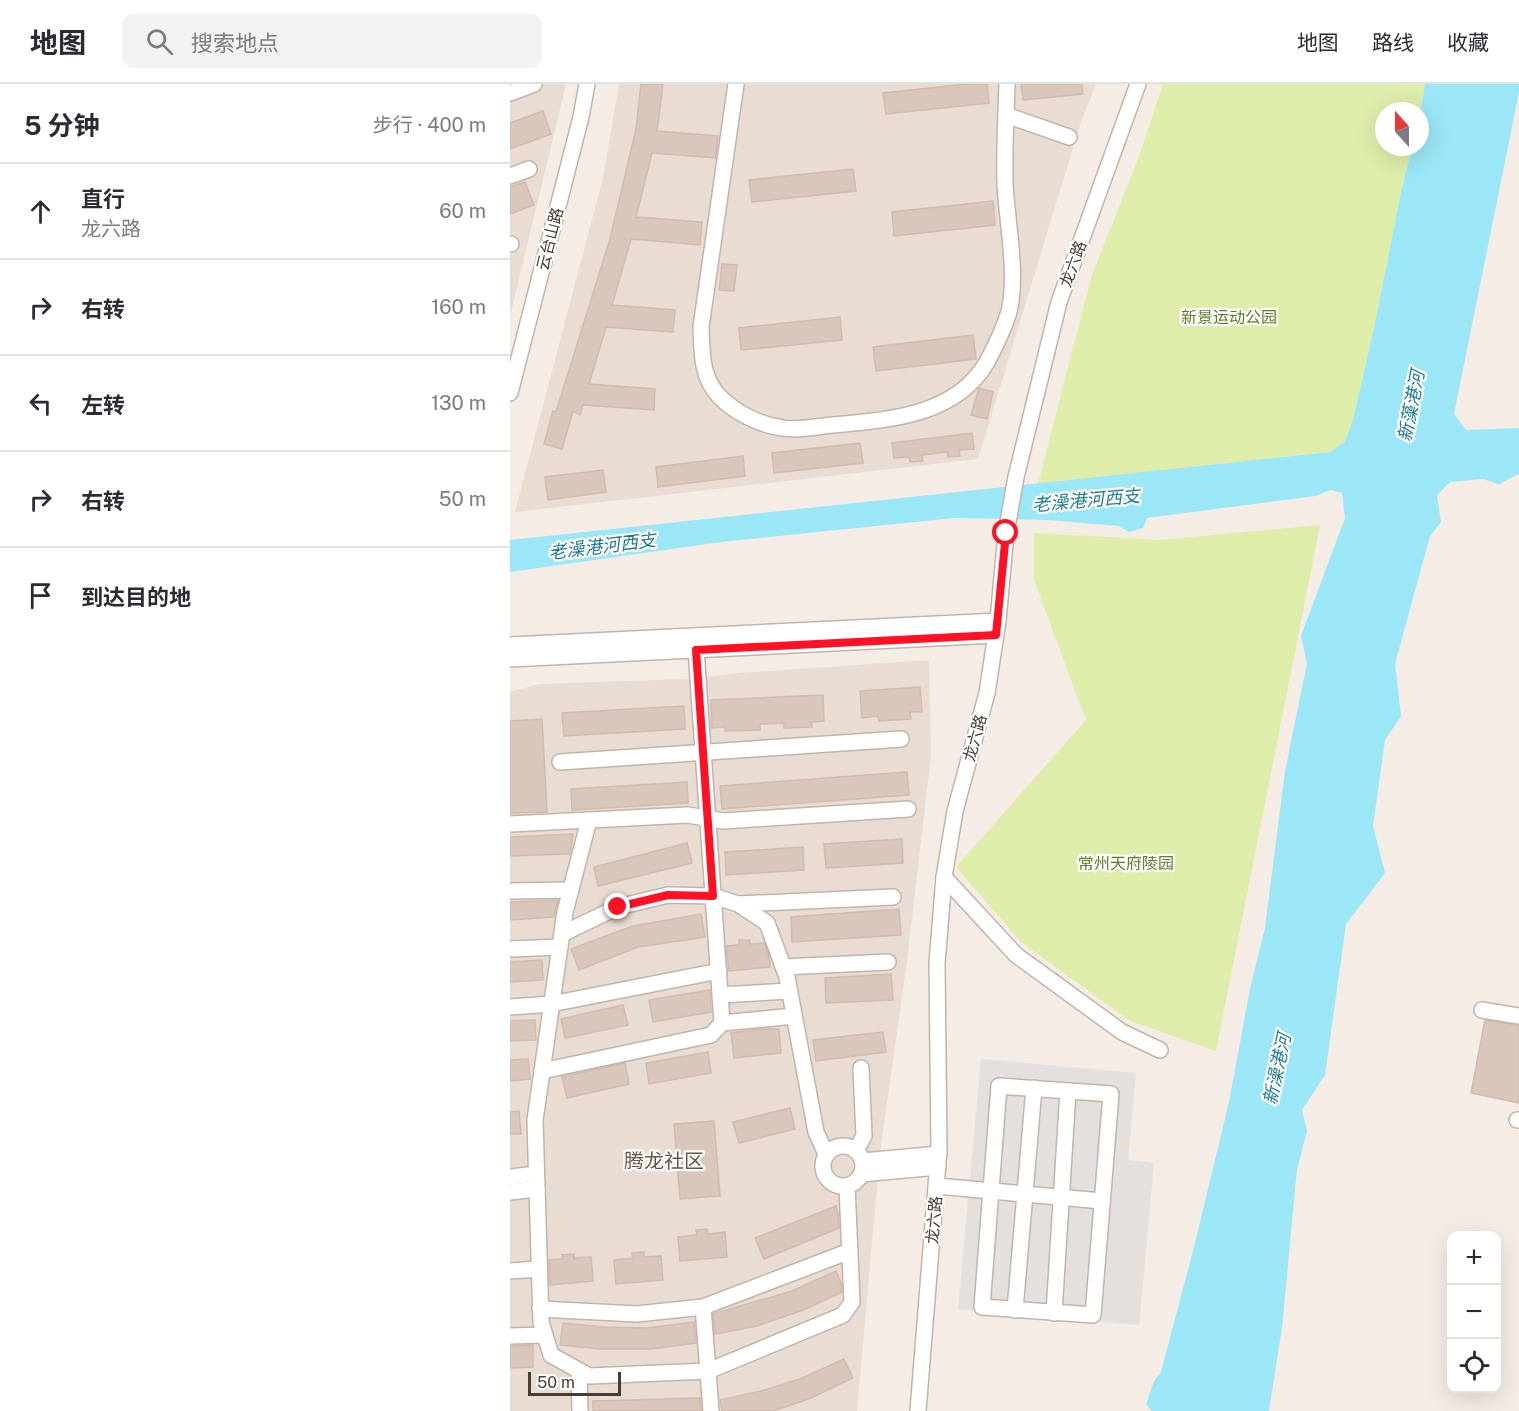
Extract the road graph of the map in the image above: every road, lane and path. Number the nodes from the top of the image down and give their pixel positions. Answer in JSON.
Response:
{"nodes":[{"id":1,"x":534,"y":84,"type":"edge"},
{"id":2,"x":587,"y":84,"type":"edge"},
{"id":3,"x":736,"y":84,"type":"edge"},
{"id":4,"x":1007,"y":84,"type":"edge"},
{"id":5,"x":1138,"y":84,"type":"edge"},
{"id":6,"x":510,"y":93,"type":"edge"},
{"id":7,"x":1006,"y":115,"type":"junction"},
{"id":8,"x":1069,"y":136,"type":"dead end"},
{"id":9,"x":529,"y":170,"type":"dead end"},
{"id":10,"x":510,"y":176,"type":"edge"},
{"id":11,"x":510,"y":393,"type":"edge"},
{"id":12,"x":997,"y":628,"type":"junction"},
{"id":13,"x":510,"y":645,"type":"edge"},
{"id":14,"x":696,"y":650,"type":"junction"},
{"id":15,"x":510,"y":659,"type":"edge"},
{"id":16,"x":901,"y":739,"type":"dead end"},
{"id":17,"x":704,"y":752,"type":"junction"},
{"id":18,"x":560,"y":762,"type":"dead end"},
{"id":19,"x":908,"y":809,"type":"dead end"},
{"id":20,"x":708,"y":819,"type":"junction"},
{"id":21,"x":589,"y":820,"type":"junction"},
{"id":22,"x":510,"y":824,"type":"edge"},
{"id":23,"x":944,"y":876,"type":"junction"},
{"id":24,"x":571,"y":890,"type":"junction"},
{"id":25,"x":510,"y":891,"type":"edge"},
{"id":26,"x":713,"y":896,"type":"junction"},
{"id":27,"x":893,"y":897,"type":"dead end"},
{"id":28,"x":738,"y":904,"type":"junction"},
{"id":29,"x":561,"y":941,"type":"junction"},
{"id":30,"x":510,"y":949,"type":"edge"},
{"id":31,"x":888,"y":962,"type":"dead end"},
{"id":32,"x":783,"y":967,"type":"junction"},
{"id":33,"x":718,"y":971,"type":"junction"},
{"id":34,"x":789,"y":991,"type":"junction"},
{"id":35,"x":720,"y":995,"type":"junction"},
{"id":36,"x":551,"y":1004,"type":"junction"},
{"id":37,"x":510,"y":1007,"type":"edge"},
{"id":38,"x":1482,"y":1010,"type":"dead end"},
{"id":39,"x":794,"y":1016,"type":"junction"},
{"id":40,"x":1519,"y":1016,"type":"edge"},
{"id":41,"x":722,"y":1023,"type":"junction"},
{"id":42,"x":1160,"y":1050,"type":"dead end"},
{"id":43,"x":861,"y":1068,"type":"dead end"},
{"id":44,"x":542,"y":1071,"type":"junction"},
{"id":45,"x":1034,"y":1088,"type":"junction"},
{"id":46,"x":1068,"y":1091,"type":"junction"},
{"id":47,"x":826,"y":1154,"type":"junction"},
{"id":48,"x":939,"y":1160,"type":"junction"},
{"id":49,"x":860,"y":1162,"type":"junction"},
{"id":50,"x":510,"y":1177,"type":"edge"},
{"id":51,"x":536,"y":1182,"type":"junction"},
{"id":52,"x":847,"y":1186,"type":"junction"},
{"id":53,"x":937,"y":1186,"type":"junction"},
{"id":54,"x":991,"y":1191,"type":"junction"},
{"id":55,"x":510,"y":1192,"type":"edge"},
{"id":56,"x":1025,"y":1194,"type":"junction"},
{"id":57,"x":1061,"y":1198,"type":"junction"},
{"id":58,"x":1102,"y":1201,"type":"junction"},
{"id":59,"x":850,"y":1251,"type":"junction"},
{"id":60,"x":539,"y":1269,"type":"junction"},
{"id":61,"x":510,"y":1271,"type":"edge"},
{"id":62,"x":703,"y":1307,"type":"junction"},
{"id":63,"x":540,"y":1309,"type":"junction"},
{"id":64,"x":1016,"y":1310,"type":"junction"},
{"id":65,"x":1054,"y":1312,"type":"junction"},
{"id":66,"x":545,"y":1335,"type":"junction"},
{"id":67,"x":510,"y":1336,"type":"edge"},
{"id":68,"x":579,"y":1371,"type":"junction"},
{"id":69,"x":708,"y":1371,"type":"junction"},
{"id":70,"x":580,"y":1411,"type":"edge"},
{"id":71,"x":711,"y":1411,"type":"edge"},
{"id":72,"x":918,"y":1411,"type":"edge"}],
"edges":[{"from":1,"to":6,"type":"street"},
{"from":2,"to":11,"type":"street","name":"云台山路"},
{"from":3,"to":7,"type":"street"},
{"from":4,"to":7,"type":"street"},
{"from":5,"to":12,"type":"street","name":"龙六路"},
{"from":7,"to":8,"type":"street"},
{"from":9,"to":10,"type":"street"},
{"from":12,"to":13,"type":"street"},
{"from":12,"to":14,"type":"street"},
{"from":12,"to":23,"type":"street","name":"龙六路"},
{"from":14,"to":15,"type":"street"},
{"from":14,"to":17,"type":"street"},
{"from":16,"to":17,"type":"street"},
{"from":17,"to":18,"type":"street"},
{"from":17,"to":20,"type":"street"},
{"from":19,"to":20,"type":"street"},
{"from":20,"to":21,"type":"street"},
{"from":20,"to":26,"type":"street"},
{"from":21,"to":22,"type":"street"},
{"from":21,"to":24,"type":"street"},
{"from":23,"to":42,"type":"street"},
{"from":23,"to":48,"type":"street","name":"龙六路"},
{"from":24,"to":25,"type":"street"},
{"from":24,"to":29,"type":"street"},
{"from":26,"to":28,"type":"street"},
{"from":26,"to":29,"type":"street"},
{"from":26,"to":33,"type":"street"},
{"from":27,"to":28,"type":"street"},
{"from":28,"to":32,"type":"street"},
{"from":29,"to":30,"type":"street"},
{"from":29,"to":36,"type":"street"},
{"from":31,"to":32,"type":"street"},
{"from":32,"to":34,"type":"street"},
{"from":33,"to":35,"type":"street"},
{"from":33,"to":36,"type":"street"},
{"from":34,"to":35,"type":"street"},
{"from":34,"to":39,"type":"street"},
{"from":35,"to":41,"type":"street"},
{"from":36,"to":37,"type":"street"},
{"from":36,"to":44,"type":"street"},
{"from":38,"to":40,"type":"street"},
{"from":39,"to":41,"type":"street"},
{"from":39,"to":47,"type":"street"},
{"from":41,"to":44,"type":"street"},
{"from":43,"to":49,"type":"street"},
{"from":44,"to":51,"type":"street"},
{"from":45,"to":46,"type":"street"},
{"from":45,"to":54,"type":"street"},
{"from":45,"to":56,"type":"street"},
{"from":46,"to":57,"type":"street"},
{"from":46,"to":58,"type":"street"},
{"from":47,"to":49,"type":"street"},
{"from":47,"to":52,"type":"street"},
{"from":48,"to":49,"type":"street"},
{"from":48,"to":53,"type":"street","name":"龙六路"},
{"from":49,"to":52,"type":"street"},
{"from":50,"to":51,"type":"street"},
{"from":51,"to":55,"type":"street"},
{"from":51,"to":60,"type":"street"},
{"from":52,"to":59,"type":"street"},
{"from":53,"to":54,"type":"street"},
{"from":53,"to":72,"type":"street","name":"龙六路"},
{"from":54,"to":56,"type":"street"},
{"from":54,"to":64,"type":"street"},
{"from":56,"to":57,"type":"street"},
{"from":56,"to":64,"type":"street"},
{"from":57,"to":58,"type":"street"},
{"from":57,"to":65,"type":"street"},
{"from":58,"to":65,"type":"street"},
{"from":59,"to":62,"type":"street"},
{"from":59,"to":69,"type":"street"},
{"from":60,"to":61,"type":"street"},
{"from":60,"to":63,"type":"street"},
{"from":62,"to":63,"type":"street"},
{"from":62,"to":69,"type":"street"},
{"from":63,"to":66,"type":"street"},
{"from":64,"to":65,"type":"street"},
{"from":66,"to":67,"type":"street"},
{"from":66,"to":68,"type":"street"},
{"from":68,"to":69,"type":"street"},
{"from":68,"to":70,"type":"street"},
{"from":69,"to":71,"type":"street"}]}
